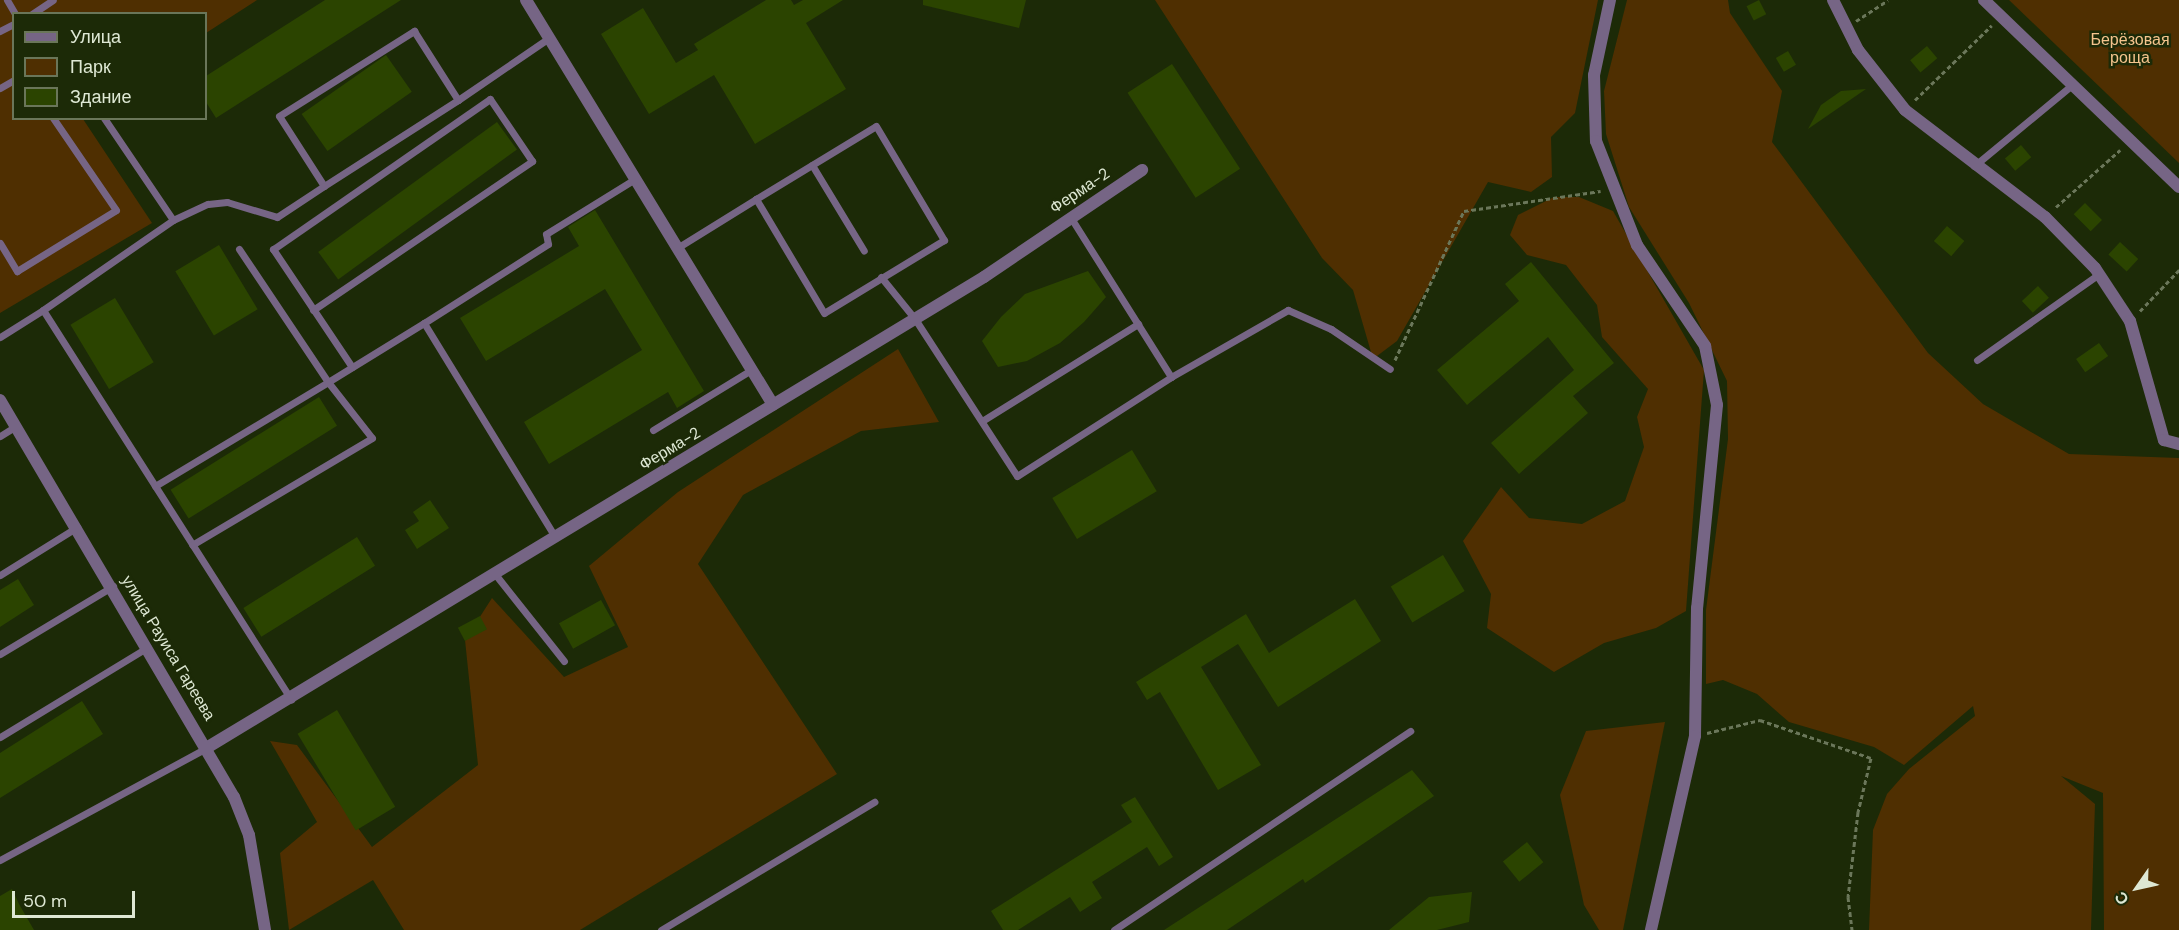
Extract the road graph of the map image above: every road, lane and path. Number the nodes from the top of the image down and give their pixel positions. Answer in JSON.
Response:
{"nodes":[{"id":1,"x":53,"y":0,"type":"edge"},
{"id":2,"x":526,"y":0,"type":"edge"},
{"id":3,"x":1610,"y":0,"type":"edge"},
{"id":4,"x":1833,"y":0,"type":"edge"},
{"id":5,"x":1888,"y":0,"type":"edge"},
{"id":6,"x":1984,"y":0,"type":"edge"},
{"id":7,"x":35,"y":12,"type":"edge"},
{"id":8,"x":2002,"y":16,"type":"junction"},
{"id":9,"x":1845,"y":28,"type":"junction"},
{"id":10,"x":549,"y":38,"type":"junction"},
{"id":11,"x":2073,"y":84,"type":"junction"},
{"id":12,"x":458,"y":100,"type":"junction"},
{"id":13,"x":1905,"y":110,"type":"junction"},
{"id":14,"x":54,"y":120,"type":"edge"},
{"id":15,"x":105,"y":120,"type":"edge"},
{"id":16,"x":2131,"y":140,"type":"junction"},
{"id":17,"x":812,"y":165,"type":"junction"},
{"id":18,"x":1974,"y":166,"type":"junction"},
{"id":19,"x":1142,"y":170,"type":"dead end"},
{"id":20,"x":635,"y":179,"type":"junction"},
{"id":21,"x":324,"y":186,"type":"junction"},
{"id":22,"x":2179,"y":187,"type":"edge"},
{"id":23,"x":1612,"y":190,"type":"junction"},
{"id":24,"x":756,"y":199,"type":"junction"},
{"id":25,"x":2045,"y":217,"type":"junction"},
{"id":26,"x":1071,"y":218,"type":"junction"},
{"id":27,"x":173,"y":220,"type":"junction"},
{"id":28,"x":0,"y":243,"type":"edge"},
{"id":29,"x":677,"y":248,"type":"junction"},
{"id":30,"x":239,"y":249,"type":"dead end"},
{"id":31,"x":864,"y":252,"type":"dead end"},
{"id":32,"x":2179,"y":270,"type":"edge"},
{"id":33,"x":2099,"y":274,"type":"junction"},
{"id":34,"x":881,"y":277,"type":"junction"},
{"id":35,"x":43,"y":310,"type":"junction"},
{"id":36,"x":313,"y":310,"type":"junction"},
{"id":37,"x":915,"y":319,"type":"junction"},
{"id":38,"x":2130,"y":321,"type":"junction"},
{"id":39,"x":424,"y":323,"type":"junction"},
{"id":40,"x":1138,"y":324,"type":"junction"},
{"id":41,"x":0,"y":337,"type":"edge"},
{"id":42,"x":1977,"y":360,"type":"dead end"},
{"id":43,"x":352,"y":367,"type":"junction"},
{"id":44,"x":1390,"y":369,"type":"joint"},
{"id":45,"x":751,"y":370,"type":"junction"},
{"id":46,"x":1171,"y":378,"type":"junction"},
{"id":47,"x":328,"y":382,"type":"junction"},
{"id":48,"x":0,"y":400,"type":"edge"},
{"id":49,"x":773,"y":405,"type":"junction"},
{"id":50,"x":982,"y":421,"type":"junction"},
{"id":51,"x":16,"y":426,"type":"junction"},
{"id":52,"x":653,"y":430,"type":"dead end"},
{"id":53,"x":0,"y":436,"type":"edge"},
{"id":54,"x":2179,"y":444,"type":"edge"},
{"id":55,"x":155,"y":486,"type":"junction"},
{"id":56,"x":76,"y":526,"type":"junction"},
{"id":57,"x":556,"y":538,"type":"junction"},
{"id":58,"x":192,"y":545,"type":"junction"},
{"id":59,"x":495,"y":574,"type":"junction"},
{"id":60,"x":0,"y":575,"type":"edge"},
{"id":61,"x":113,"y":586,"type":"junction"},
{"id":62,"x":148,"y":647,"type":"junction"},
{"id":63,"x":0,"y":654,"type":"edge"},
{"id":64,"x":564,"y":661,"type":"dead end"},
{"id":65,"x":291,"y":700,"type":"junction"},
{"id":66,"x":1410,"y":731,"type":"dead end"},
{"id":67,"x":1695,"y":736,"type":"junction"},
{"id":68,"x":0,"y":737,"type":"edge"},
{"id":69,"x":208,"y":747,"type":"junction"},
{"id":70,"x":874,"y":802,"type":"dead end"},
{"id":71,"x":0,"y":860,"type":"edge"},
{"id":72,"x":265,"y":930,"type":"edge"},
{"id":73,"x":661,"y":930,"type":"edge"},
{"id":74,"x":1114,"y":930,"type":"edge"},
{"id":75,"x":1652,"y":930,"type":"edge"},
{"id":76,"x":1852,"y":930,"type":"edge"}],
"edges":[{"from":1,"to":7,"type":"lane"},
{"from":2,"to":10,"type":"street"},
{"from":3,"to":23,"type":"street"},
{"from":4,"to":9,"type":"street"},
{"from":5,"to":9,"type":"path"},
{"from":6,"to":8,"type":"street"},
{"from":8,"to":11,"type":"street"},
{"from":8,"to":13,"type":"path"},
{"from":9,"to":13,"type":"street"},
{"from":10,"to":12,"type":"lane"},
{"from":10,"to":20,"type":"street"},
{"from":11,"to":16,"type":"street"},
{"from":11,"to":18,"type":"lane"},
{"from":12,"to":21,"type":"lane"},
{"from":12,"to":21,"type":"lane"},
{"from":13,"to":18,"type":"street"},
{"from":14,"to":28,"type":"lane"},
{"from":15,"to":27,"type":"lane"},
{"from":16,"to":22,"type":"street"},
{"from":16,"to":25,"type":"path"},
{"from":17,"to":24,"type":"lane"},
{"from":17,"to":31,"type":"lane"},
{"from":17,"to":34,"type":"lane"},
{"from":18,"to":25,"type":"street"},
{"from":19,"to":26,"type":"street","name":"Ферма-2"},
{"from":20,"to":29,"type":"street"},
{"from":20,"to":39,"type":"lane"},
{"from":21,"to":27,"type":"lane"},
{"from":23,"to":44,"type":"path"},
{"from":23,"to":67,"type":"street"},
{"from":24,"to":29,"type":"lane"},
{"from":24,"to":34,"type":"lane"},
{"from":25,"to":33,"type":"street"},
{"from":26,"to":37,"type":"street","name":"Ферма-2"},
{"from":26,"to":40,"type":"lane"},
{"from":27,"to":35,"type":"lane"},
{"from":29,"to":45,"type":"street"},
{"from":30,"to":47,"type":"lane"},
{"from":32,"to":38,"type":"path"},
{"from":33,"to":38,"type":"street"},
{"from":33,"to":42,"type":"lane"},
{"from":34,"to":37,"type":"lane"},
{"from":35,"to":41,"type":"lane"},
{"from":35,"to":55,"type":"lane"},
{"from":36,"to":36,"type":"lane"},
{"from":36,"to":43,"type":"lane"},
{"from":37,"to":49,"type":"street","name":"Ферма-2"},
{"from":37,"to":50,"type":"lane"},
{"from":38,"to":54,"type":"street"},
{"from":39,"to":43,"type":"lane"},
{"from":39,"to":57,"type":"lane"},
{"from":40,"to":46,"type":"lane"},
{"from":40,"to":50,"type":"lane"},
{"from":43,"to":47,"type":"lane"},
{"from":44,"to":46,"type":"lane"},
{"from":45,"to":49,"type":"street"},
{"from":45,"to":52,"type":"lane"},
{"from":46,"to":50,"type":"lane"},
{"from":47,"to":55,"type":"lane"},
{"from":47,"to":58,"type":"lane"},
{"from":48,"to":51,"type":"street","name":"улица Рауиса Гареева"},
{"from":49,"to":57,"type":"street","name":"Ферма-2"},
{"from":51,"to":53,"type":"lane"},
{"from":51,"to":56,"type":"street","name":"улица Рауиса Гареева"},
{"from":55,"to":58,"type":"lane"},
{"from":56,"to":60,"type":"lane"},
{"from":56,"to":61,"type":"street","name":"улица Рауиса Гареева"},
{"from":57,"to":59,"type":"street","name":"Ферма-2"},
{"from":58,"to":65,"type":"lane"},
{"from":59,"to":64,"type":"lane"},
{"from":59,"to":65,"type":"street","name":"Ферма-2"},
{"from":61,"to":62,"type":"street","name":"улица Рауиса Гареева"},
{"from":61,"to":63,"type":"lane"},
{"from":62,"to":68,"type":"lane"},
{"from":62,"to":69,"type":"street","name":"улица Рауиса Гареева"},
{"from":65,"to":69,"type":"street","name":"Ферма-2"},
{"from":66,"to":74,"type":"lane"},
{"from":67,"to":75,"type":"street"},
{"from":67,"to":76,"type":"path"},
{"from":69,"to":71,"type":"lane"},
{"from":69,"to":72,"type":"street","name":"улица Рауиса Гареева"},
{"from":70,"to":73,"type":"lane"}]}
